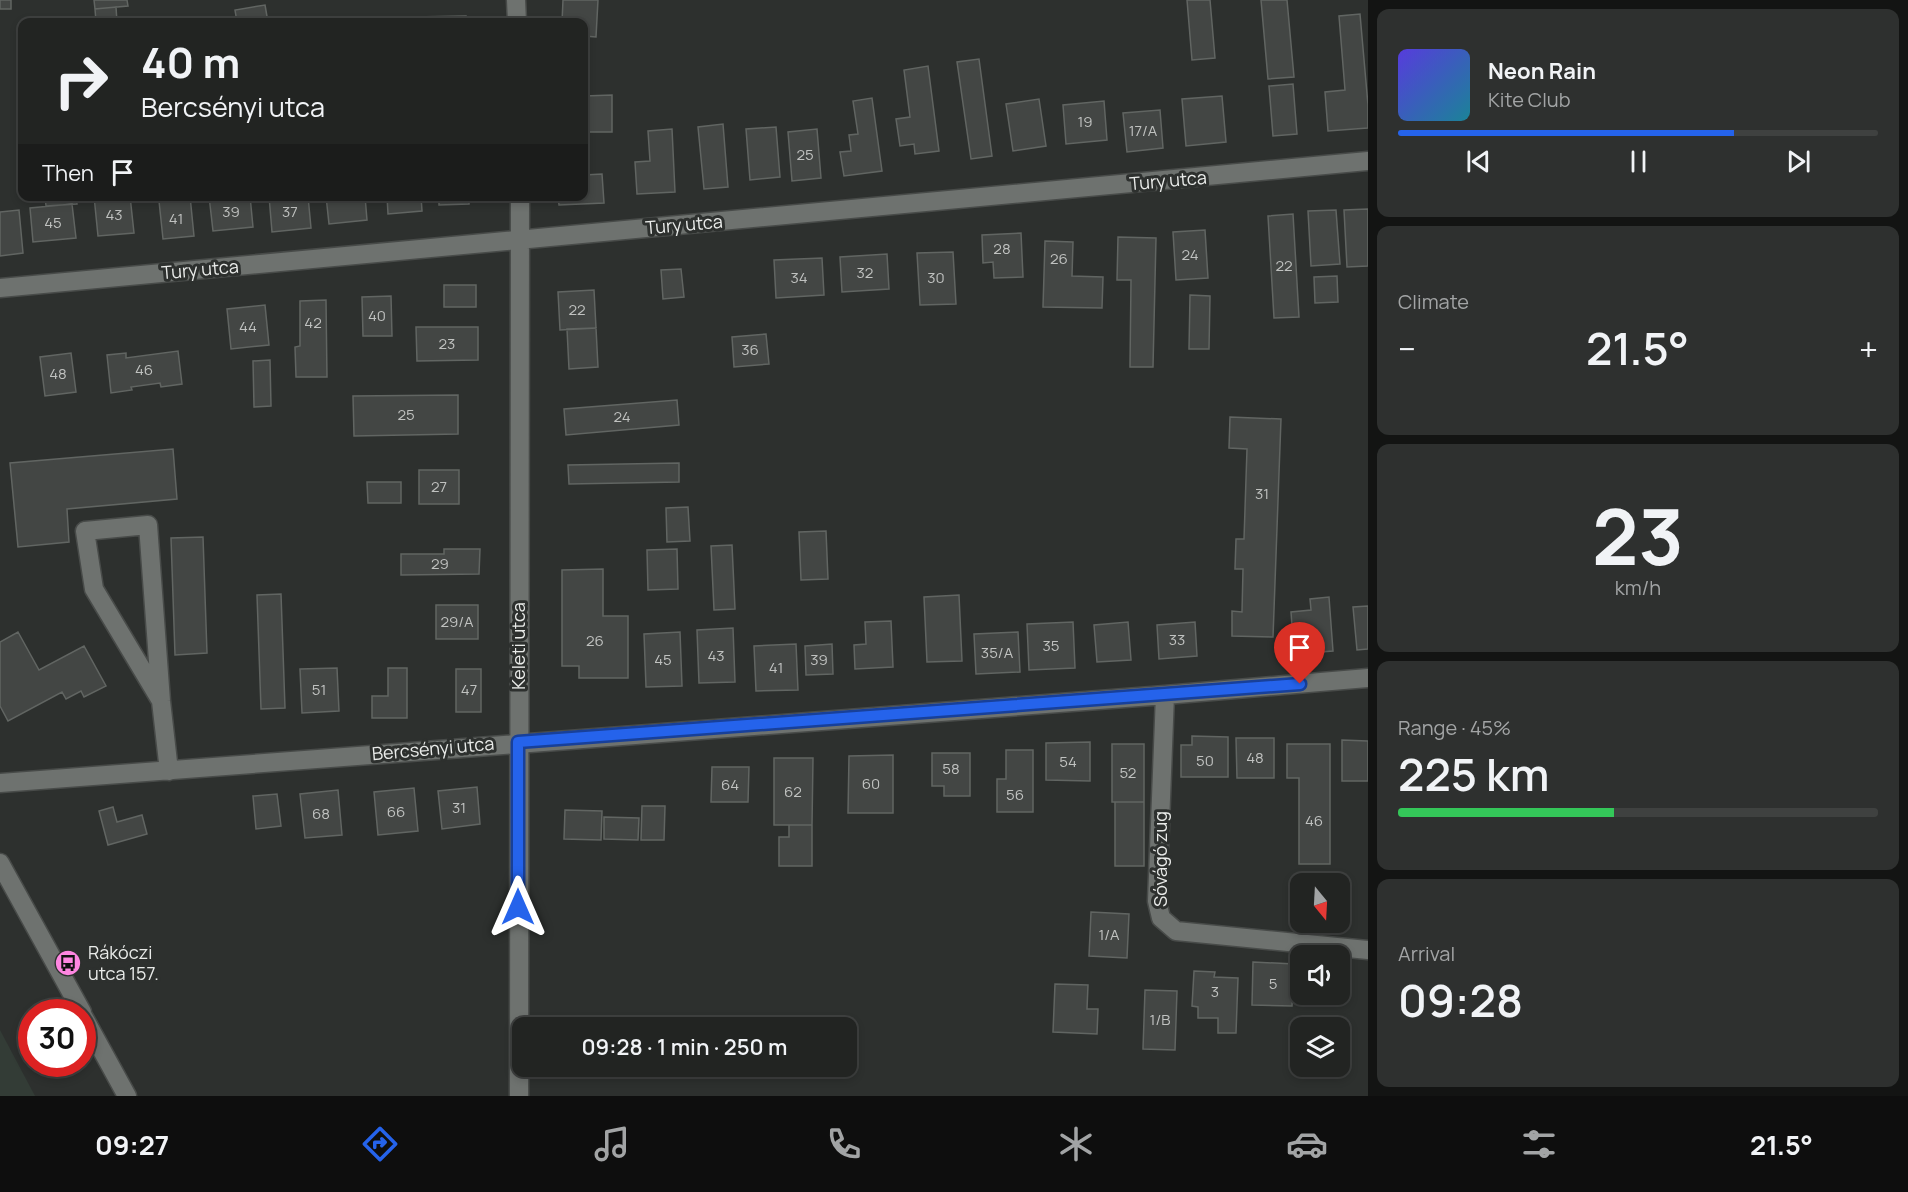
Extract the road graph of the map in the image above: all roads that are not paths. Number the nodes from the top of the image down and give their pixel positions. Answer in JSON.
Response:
{"nodes":[{"id":1,"x":516,"y":0,"type":"edge"},
{"id":2,"x":517,"y":18,"type":"edge"},
{"id":3,"x":1368,"y":161,"type":"edge"},
{"id":4,"x":520,"y":201,"type":"edge"},
{"id":5,"x":521,"y":240,"type":"junction"},
{"id":6,"x":0,"y":288,"type":"edge"},
{"id":7,"x":1368,"y":678,"type":"edge"},
{"id":8,"x":1165,"y":695,"type":"junction"},
{"id":9,"x":161,"y":701,"type":"junction"},
{"id":10,"x":518,"y":742,"type":"junction"},
{"id":11,"x":169,"y":771,"type":"junction"},
{"id":12,"x":0,"y":783,"type":"edge"},
{"id":13,"x":0,"y":863,"type":"edge"},
{"id":14,"x":1368,"y":951,"type":"edge"},
{"id":15,"x":74,"y":999,"type":"edge"},
{"id":16,"x":96,"y":1038,"type":"edge"},
{"id":17,"x":128,"y":1096,"type":"edge"},
{"id":18,"x":519,"y":1096,"type":"edge"}],
"edges":[{"from":1,"to":2,"type":"street"},
{"from":3,"to":5,"type":"street","name":"Tury utca"},
{"from":4,"to":5,"type":"street","name":"Keleti utca"},
{"from":5,"to":6,"type":"street","name":"Tury utca"},
{"from":5,"to":10,"type":"street","name":"Keleti utca"},
{"from":7,"to":8,"type":"street","name":"Bercsényi utca"},
{"from":8,"to":10,"type":"street","name":"Bercsényi utca"},
{"from":8,"to":14,"type":"street","name":"Sóvágó zug"},
{"from":9,"to":9,"type":"street"},
{"from":9,"to":11,"type":"street"},
{"from":10,"to":11,"type":"street","name":"Bercsényi utca"},
{"from":10,"to":18,"type":"street","name":"Keleti utca"},
{"from":11,"to":12,"type":"street","name":"Bercsényi utca"},
{"from":13,"to":15,"type":"street"},
{"from":16,"to":17,"type":"street"}]}
